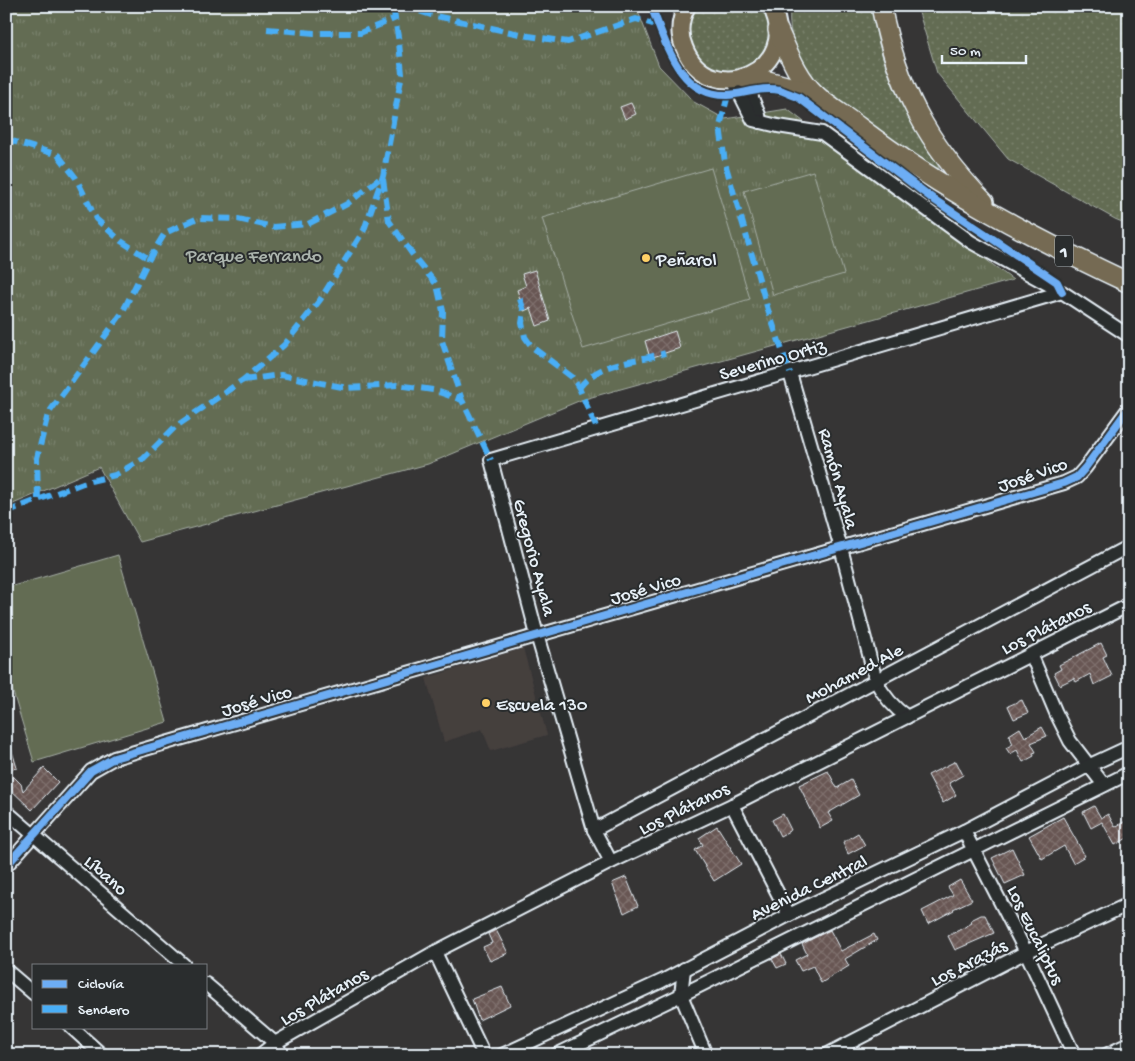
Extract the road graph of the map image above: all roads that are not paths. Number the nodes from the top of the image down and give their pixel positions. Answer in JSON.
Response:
{"nodes":[{"id":1,"x":672,"y":6,"type":"edge"},
{"id":2,"x":687,"y":6,"type":"edge"},
{"id":3,"x":881,"y":6,"type":"edge"},
{"id":4,"x":776,"y":14,"type":"edge"},
{"id":5,"x":681,"y":41,"type":"junction"},
{"id":6,"x":739,"y":79,"type":"junction"},
{"id":7,"x":815,"y":94,"type":"junction"},
{"id":8,"x":999,"y":217,"type":"junction"},
{"id":9,"x":1129,"y":283,"type":"edge"},
{"id":10,"x":1062,"y":292,"type":"junction"},
{"id":11,"x":1129,"y":336,"type":"edge"},
{"id":12,"x":790,"y":373,"type":"junction"},
{"id":13,"x":1129,"y":408,"type":"edge"},
{"id":14,"x":491,"y":460,"type":"joint"},
{"id":15,"x":1129,"y":546,"type":"edge"},
{"id":16,"x":840,"y":548,"type":"junction"},
{"id":17,"x":1129,"y":605,"type":"edge"},
{"id":18,"x":537,"y":635,"type":"junction"},
{"id":19,"x":1031,"y":654,"type":"junction"},
{"id":20,"x":876,"y":681,"type":"junction"},
{"id":21,"x":907,"y":717,"type":"junction"},
{"id":22,"x":1129,"y":747,"type":"edge"},
{"id":23,"x":1088,"y":766,"type":"junction"},
{"id":24,"x":1129,"y":773,"type":"edge"},
{"id":25,"x":1104,"y":785,"type":"junction"},
{"id":26,"x":732,"y":805,"type":"junction"},
{"id":27,"x":6,"y":811,"type":"edge"},
{"id":28,"x":594,"y":830,"type":"junction"},
{"id":29,"x":964,"y":831,"type":"junction"},
{"id":30,"x":33,"y":835,"type":"junction"},
{"id":31,"x":973,"y":850,"type":"junction"},
{"id":32,"x":611,"y":862,"type":"junction"},
{"id":33,"x":6,"y":866,"type":"edge"},
{"id":34,"x":1129,"y":904,"type":"edge"},
{"id":35,"x":790,"y":915,"type":"junction"},
{"id":36,"x":436,"y":952,"type":"junction"},
{"id":37,"x":1026,"y":952,"type":"junction"},
{"id":38,"x":183,"y":964,"type":"edge"},
{"id":39,"x":684,"y":969,"type":"junction"},
{"id":40,"x":6,"y":970,"type":"edge"},
{"id":41,"x":662,"y":981,"type":"junction"},
{"id":42,"x":208,"y":986,"type":"edge"},
{"id":43,"x":32,"y":992,"type":"edge"},
{"id":44,"x":681,"y":995,"type":"junction"},
{"id":45,"x":72,"y":1028,"type":"edge"},
{"id":46,"x":275,"y":1043,"type":"junction"},
{"id":47,"x":1129,"y":1044,"type":"edge"},
{"id":48,"x":102,"y":1055,"type":"edge"},
{"id":49,"x":260,"y":1055,"type":"edge"},
{"id":50,"x":282,"y":1055,"type":"edge"},
{"id":51,"x":484,"y":1055,"type":"edge"},
{"id":52,"x":502,"y":1055,"type":"edge"},
{"id":53,"x":556,"y":1055,"type":"edge"},
{"id":54,"x":706,"y":1055,"type":"edge"},
{"id":55,"x":826,"y":1055,"type":"edge"},
{"id":56,"x":1074,"y":1055,"type":"edge"},
{"id":57,"x":1106,"y":1055,"type":"edge"}],
"edges":[{"from":1,"to":5,"type":"main road","number":"1"},
{"from":2,"to":5,"type":"main road"},
{"from":3,"to":8,"type":"highway"},
{"from":4,"to":6,"type":"main road","number":"1"},
{"from":4,"to":7,"type":"highway","number":"1"},
{"from":5,"to":6,"type":"main road","number":"1"},
{"from":6,"to":7,"type":"highway","number":"1"},
{"from":6,"to":10,"type":"street"},
{"from":7,"to":8,"type":"highway","number":"1"},
{"from":8,"to":9,"type":"highway","number":"1"},
{"from":10,"to":11,"type":"street"},
{"from":10,"to":12,"type":"street","name":"Severino Ortiz"},
{"from":12,"to":14,"type":"street","name":"Severino Ortiz"},
{"from":12,"to":16,"type":"street","name":"Ramón Ayala"},
{"from":13,"to":16,"type":"street","name":"José Vico"},
{"from":14,"to":18,"type":"street","name":"Gregorio Ayala"},
{"from":15,"to":20,"type":"street","name":"Mohamed Ale"},
{"from":16,"to":18,"type":"street","name":"José Vico"},
{"from":16,"to":20,"type":"street","name":"Ramón Ayala"},
{"from":17,"to":19,"type":"street","name":"Los Plátanos"},
{"from":18,"to":28,"type":"street","name":"Gregorio Ayala"},
{"from":18,"to":30,"type":"street","name":"José Vico"},
{"from":19,"to":21,"type":"street","name":"Los Plátanos"},
{"from":19,"to":23,"type":"street"},
{"from":20,"to":21,"type":"street","name":"Ramón Ayala"},
{"from":20,"to":28,"type":"street","name":"Mohamed Ale"},
{"from":21,"to":26,"type":"street","name":"Los Plátanos"},
{"from":22,"to":23,"type":"street","name":"Avenida Central"},
{"from":23,"to":25,"type":"street"},
{"from":23,"to":29,"type":"street","name":"Avenida Central"},
{"from":24,"to":25,"type":"street"},
{"from":25,"to":31,"type":"street"},
{"from":26,"to":32,"type":"street","name":"Los Plátanos"},
{"from":26,"to":35,"type":"street"},
{"from":27,"to":30,"type":"street","name":"Líbano"},
{"from":28,"to":32,"type":"street","name":"Gregorio Ayala"},
{"from":29,"to":31,"type":"street","name":"Los Eucaliptus"},
{"from":29,"to":35,"type":"street","name":"Avenida Central"},
{"from":30,"to":33,"type":"street","name":"José Vico"},
{"from":30,"to":38,"type":"street","name":"Líbano"},
{"from":31,"to":37,"type":"street","name":"Los Eucaliptus"},
{"from":31,"to":44,"type":"street"},
{"from":32,"to":36,"type":"street","name":"Los Plátanos"},
{"from":34,"to":37,"type":"street","name":"Los Arazás"},
{"from":35,"to":39,"type":"street","name":"Avenida Central"},
{"from":36,"to":46,"type":"street","name":"Los Plátanos"},
{"from":36,"to":51,"type":"street"},
{"from":37,"to":55,"type":"street","name":"Los Arazás"},
{"from":37,"to":56,"type":"street","name":"Los Eucaliptus"},
{"from":39,"to":41,"type":"street","name":"Avenida Central"},
{"from":39,"to":44,"type":"street"},
{"from":40,"to":43,"type":"street"},
{"from":41,"to":44,"type":"street"},
{"from":41,"to":52,"type":"street","name":"Avenida Central"},
{"from":42,"to":46,"type":"street"},
{"from":44,"to":53,"type":"street"},
{"from":44,"to":54,"type":"street"},
{"from":45,"to":48,"type":"street"},
{"from":46,"to":49,"type":"street","name":"Los Plátanos"},
{"from":46,"to":50,"type":"street"},
{"from":47,"to":57,"type":"street"}]}
